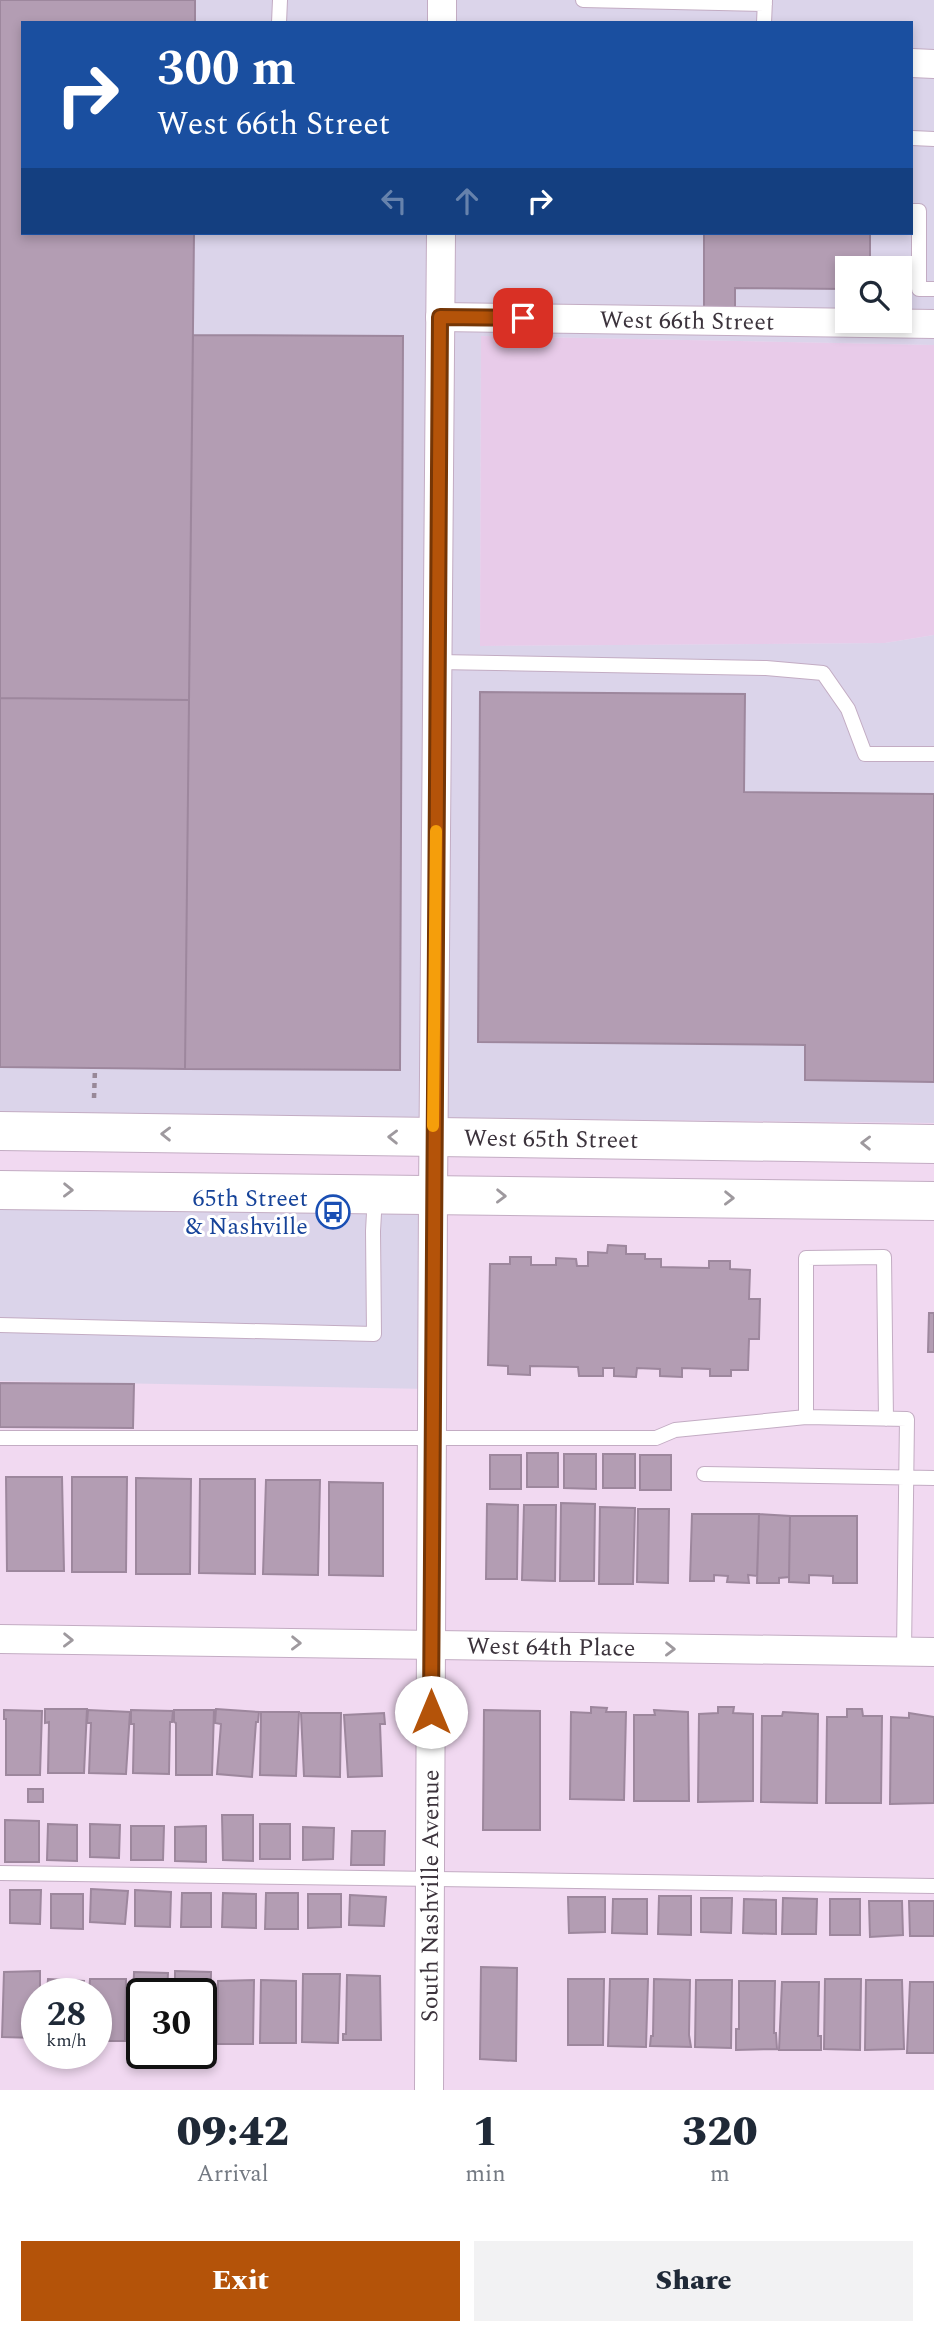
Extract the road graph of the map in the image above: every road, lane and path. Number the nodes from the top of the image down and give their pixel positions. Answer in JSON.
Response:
{"nodes":[{"id":1,"x":280,"y":0,"type":"edge"},
{"id":2,"x":442,"y":0,"type":"edge"},
{"id":3,"x":583,"y":0,"type":"edge"},
{"id":4,"x":765,"y":2,"type":"edge"},
{"id":5,"x":279,"y":21,"type":"edge"},
{"id":6,"x":442,"y":21,"type":"edge"},
{"id":7,"x":764,"y":21,"type":"edge"},
{"id":8,"x":913,"y":63,"type":"edge"},
{"id":9,"x":934,"y":64,"type":"edge"},
{"id":10,"x":913,"y":138,"type":"edge"},
{"id":11,"x":934,"y":139,"type":"edge"},
{"id":12,"x":913,"y":211,"type":"edge"},
{"id":13,"x":441,"y":235,"type":"edge"},
{"id":14,"x":934,"y":289,"type":"edge"},
{"id":15,"x":440,"y":317,"type":"junction"},
{"id":16,"x":934,"y":324,"type":"edge"},
{"id":17,"x":438,"y":662,"type":"junction"},
{"id":18,"x":934,"y":754,"type":"edge"},
{"id":19,"x":94,"y":1069,"type":"dead end"},
{"id":20,"x":94,"y":1108,"type":"dead end"},
{"id":21,"x":0,"y":1131,"type":"edge"},
{"id":22,"x":433,"y":1138,"type":"junction"},
{"id":23,"x":934,"y":1144,"type":"edge"},
{"id":24,"x":0,"y":1189,"type":"edge"},
{"id":25,"x":375,"y":1194,"type":"junction"},
{"id":26,"x":433,"y":1195,"type":"junction"},
{"id":27,"x":934,"y":1201,"type":"edge"},
{"id":28,"x":0,"y":1325,"type":"edge"},
{"id":29,"x":806,"y":1417,"type":"junction"},
{"id":30,"x":886,"y":1419,"type":"junction"},
{"id":31,"x":432,"y":1437,"type":"junction"},
{"id":32,"x":0,"y":1438,"type":"edge"},
{"id":33,"x":704,"y":1474,"type":"dead end"},
{"id":34,"x":906,"y":1478,"type":"junction"},
{"id":35,"x":934,"y":1478,"type":"edge"},
{"id":36,"x":0,"y":1639,"type":"edge"},
{"id":37,"x":431,"y":1645,"type":"junction"},
{"id":38,"x":904,"y":1652,"type":"junction"},
{"id":39,"x":934,"y":1652,"type":"edge"},
{"id":40,"x":0,"y":1873,"type":"edge"},
{"id":41,"x":430,"y":1880,"type":"junction"},
{"id":42,"x":934,"y":1886,"type":"edge"},
{"id":43,"x":429,"y":2090,"type":"edge"}],
"edges":[{"from":1,"to":5,"type":"lane"},
{"from":2,"to":6,"type":"street"},
{"from":3,"to":4,"type":"lane"},
{"from":4,"to":7,"type":"lane"},
{"from":8,"to":9,"type":"street"},
{"from":10,"to":11,"type":"lane"},
{"from":12,"to":14,"type":"lane"},
{"from":13,"to":15,"type":"street","name":"South Nashville Avenue"},
{"from":15,"to":16,"type":"street","name":"West 66th Street"},
{"from":15,"to":17,"type":"street","name":"South Nashville Avenue"},
{"from":17,"to":18,"type":"lane"},
{"from":17,"to":22,"type":"street","name":"South Nashville Avenue"},
{"from":19,"to":20,"type":"path"},
{"from":22,"to":21,"type":"street","name":"West 65th Street","one_way":true},
{"from":23,"to":22,"type":"street","name":"West 65th Street","one_way":true},
{"from":22,"to":26,"type":"street","name":"South Nashville Avenue"},
{"from":24,"to":25,"type":"street","one_way":true},
{"from":25,"to":26,"type":"street"},
{"from":25,"to":28,"type":"lane"},
{"from":26,"to":27,"type":"street","one_way":true},
{"from":26,"to":31,"type":"street","name":"South Nashville Avenue"},
{"from":29,"to":30,"type":"lane"},
{"from":29,"to":30,"type":"lane"},
{"from":29,"to":31,"type":"lane"},
{"from":30,"to":34,"type":"lane"},
{"from":31,"to":32,"type":"lane"},
{"from":31,"to":37,"type":"street","name":"South Nashville Avenue"},
{"from":33,"to":34,"type":"lane"},
{"from":34,"to":35,"type":"lane"},
{"from":34,"to":38,"type":"lane"},
{"from":36,"to":37,"type":"street","name":"West 64th Place","one_way":true},
{"from":37,"to":38,"type":"street","name":"West 64th Place","one_way":true},
{"from":37,"to":41,"type":"street","name":"South Nashville Avenue"},
{"from":38,"to":39,"type":"street","name":"West 64th Place"},
{"from":40,"to":41,"type":"lane"},
{"from":41,"to":42,"type":"lane"},
{"from":41,"to":43,"type":"street","name":"South Nashville Avenue"}]}
